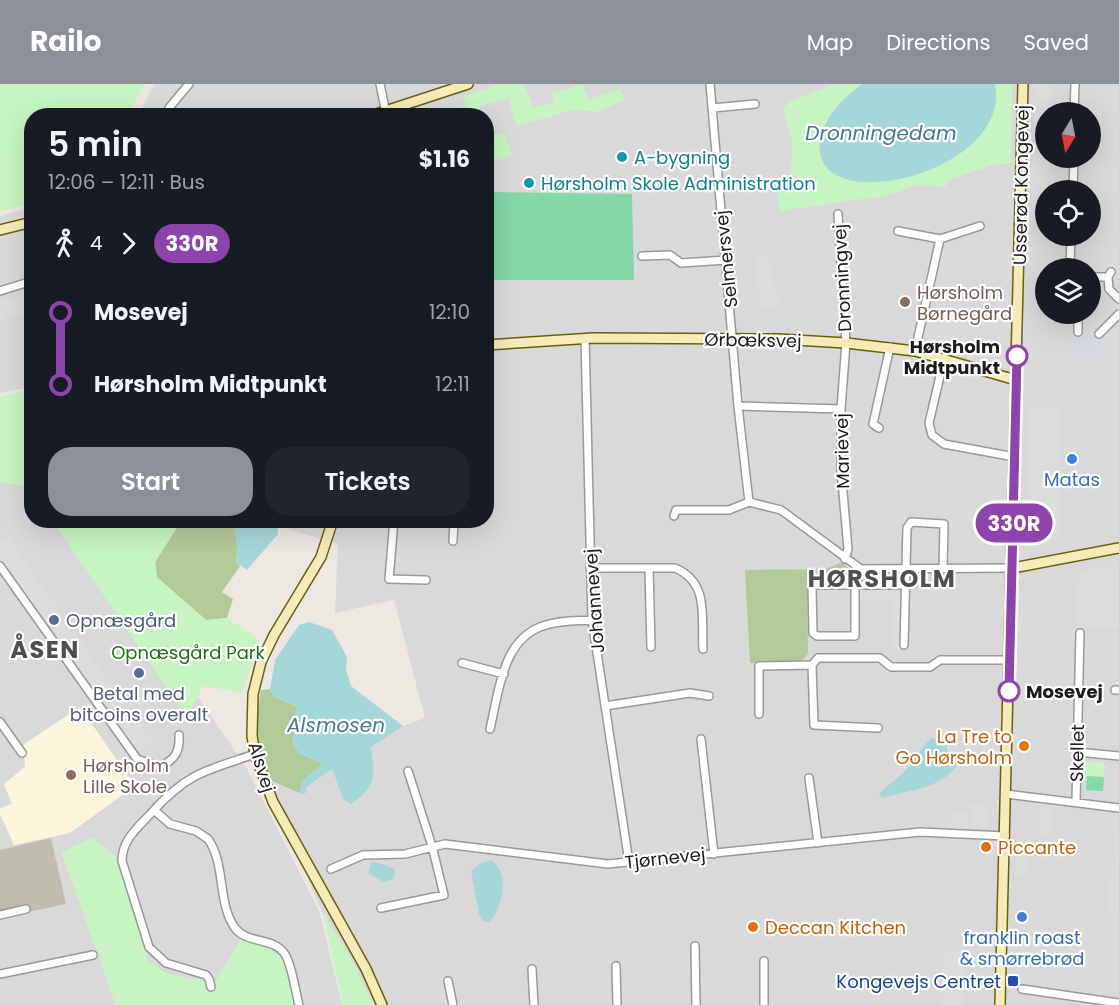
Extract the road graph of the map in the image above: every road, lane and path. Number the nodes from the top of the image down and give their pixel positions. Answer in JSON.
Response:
{"nodes":[{"id":1,"x":189,"y":84,"type":"edge"},
{"id":2,"x":380,"y":84,"type":"edge"},
{"id":3,"x":468,"y":84,"type":"edge"},
{"id":4,"x":710,"y":84,"type":"edge"},
{"id":5,"x":1023,"y":84,"type":"edge"},
{"id":6,"x":1075,"y":84,"type":"edge"},
{"id":7,"x":1074,"y":102,"type":"edge"},
{"id":8,"x":756,"y":104,"type":"dead end"},
{"id":9,"x":169,"y":108,"type":"edge"},
{"id":10,"x":385,"y":108,"type":"edge"},
{"id":11,"x":400,"y":108,"type":"edge"},
{"id":12,"x":712,"y":108,"type":"junction"},
{"id":13,"x":838,"y":214,"type":"dead end"},
{"id":14,"x":24,"y":226,"type":"edge"},
{"id":15,"x":980,"y":226,"type":"dead end"},
{"id":16,"x":0,"y":230,"type":"edge"},
{"id":17,"x":898,"y":231,"type":"dead end"},
{"id":18,"x":940,"y":239,"type":"junction"},
{"id":19,"x":642,"y":256,"type":"dead end"},
{"id":20,"x":726,"y":260,"type":"junction"},
{"id":21,"x":1101,"y":275,"type":"edge"},
{"id":22,"x":24,"y":284,"type":"edge"},
{"id":23,"x":0,"y":291,"type":"edge"},
{"id":24,"x":1119,"y":298,"type":"edge"},
{"id":25,"x":1119,"y":314,"type":"edge"},
{"id":26,"x":1078,"y":324,"type":"edge"},
{"id":27,"x":1078,"y":332,"type":"dead end"},
{"id":28,"x":1099,"y":334,"type":"dead end"},
{"id":29,"x":585,"y":338,"type":"junction"},
{"id":30,"x":734,"y":338,"type":"junction"},
{"id":31,"x":846,"y":343,"type":"junction"},
{"id":32,"x":494,"y":344,"type":"edge"},
{"id":33,"x":890,"y":347,"type":"junction"},
{"id":34,"x":915,"y":351,"type":"junction"},
{"id":35,"x":944,"y":359,"type":"junction"},
{"id":36,"x":1016,"y":380,"type":"junction"},
{"id":37,"x":738,"y":405,"type":"junction"},
{"id":38,"x":841,"y":409,"type":"junction"},
{"id":39,"x":879,"y":429,"type":"dead end"},
{"id":40,"x":1015,"y":457,"type":"junction"},
{"id":41,"x":749,"y":502,"type":"junction"},
{"id":42,"x":674,"y":516,"type":"dead end"},
{"id":43,"x":330,"y":528,"type":"edge"},
{"id":44,"x":393,"y":528,"type":"edge"},
{"id":45,"x":454,"y":528,"type":"edge"},
{"id":46,"x":453,"y":541,"type":"dead end"},
{"id":47,"x":1119,"y":548,"type":"edge"},
{"id":48,"x":844,"y":559,"type":"junction"},
{"id":49,"x":0,"y":566,"type":"edge"},
{"id":50,"x":590,"y":568,"type":"junction"},
{"id":51,"x":649,"y":568,"type":"junction"},
{"id":52,"x":942,"y":568,"type":"junction"},
{"id":53,"x":1012,"y":568,"type":"junction"},
{"id":54,"x":904,"y":569,"type":"junction"},
{"id":55,"x":426,"y":580,"type":"dead end"},
{"id":56,"x":855,"y":585,"type":"junction"},
{"id":57,"x":904,"y":585,"type":"junction"},
{"id":58,"x":592,"y":620,"type":"junction"},
{"id":59,"x":1080,"y":633,"type":"dead end"},
{"id":60,"x":904,"y":645,"type":"dead end"},
{"id":61,"x":651,"y":647,"type":"dead end"},
{"id":62,"x":703,"y":649,"type":"dead end"},
{"id":63,"x":1010,"y":660,"type":"junction"},
{"id":64,"x":462,"y":663,"type":"dead end"},
{"id":65,"x":812,"y":665,"type":"junction"},
{"id":66,"x":504,"y":675,"type":"junction"},
{"id":67,"x":709,"y":696,"type":"dead end"},
{"id":68,"x":605,"y":706,"type":"junction"},
{"id":69,"x":759,"y":714,"type":"dead end"},
{"id":70,"x":0,"y":722,"type":"edge"},
{"id":71,"x":878,"y":728,"type":"dead end"},
{"id":72,"x":490,"y":729,"type":"dead end"},
{"id":73,"x":179,"y":735,"type":"dead end"},
{"id":74,"x":701,"y":739,"type":"dead end"},
{"id":75,"x":1077,"y":752,"type":"junction"},
{"id":76,"x":22,"y":753,"type":"dead end"},
{"id":77,"x":255,"y":754,"type":"junction"},
{"id":78,"x":1119,"y":756,"type":"edge"},
{"id":79,"x":408,"y":771,"type":"dead end"},
{"id":80,"x":809,"y":778,"type":"dead end"},
{"id":81,"x":1006,"y":794,"type":"junction"},
{"id":82,"x":1076,"y":802,"type":"junction"},
{"id":83,"x":1119,"y":808,"type":"edge"},
{"id":84,"x":154,"y":810,"type":"junction"},
{"id":85,"x":1005,"y":836,"type":"junction"},
{"id":86,"x":818,"y":843,"type":"junction"},
{"id":87,"x":432,"y":846,"type":"junction"},
{"id":88,"x":714,"y":854,"type":"junction"},
{"id":89,"x":629,"y":862,"type":"junction"},
{"id":90,"x":331,"y":869,"type":"dead end"},
{"id":91,"x":381,"y":908,"type":"dead end"},
{"id":92,"x":26,"y":909,"type":"dead end"},
{"id":93,"x":0,"y":915,"type":"edge"},
{"id":94,"x":695,"y":946,"type":"dead end"},
{"id":95,"x":93,"y":955,"type":"dead end"},
{"id":96,"x":764,"y":961,"type":"dead end"},
{"id":97,"x":616,"y":966,"type":"dead end"},
{"id":98,"x":532,"y":969,"type":"dead end"},
{"id":99,"x":0,"y":974,"type":"edge"},
{"id":100,"x":448,"y":981,"type":"dead end"},
{"id":101,"x":210,"y":987,"type":"dead end"},
{"id":102,"x":1022,"y":989,"type":"dead end"},
{"id":103,"x":1119,"y":1003,"type":"edge"},
{"id":104,"x":299,"y":1005,"type":"edge"},
{"id":105,"x":382,"y":1005,"type":"edge"},
{"id":106,"x":453,"y":1005,"type":"edge"},
{"id":107,"x":534,"y":1005,"type":"edge"},
{"id":108,"x":617,"y":1005,"type":"edge"},
{"id":109,"x":696,"y":1005,"type":"edge"},
{"id":110,"x":764,"y":1005,"type":"edge"},
{"id":111,"x":1000,"y":1005,"type":"edge"}],
"edges":[{"from":1,"to":9,"type":"street"},
{"from":2,"to":10,"type":"street"},
{"from":3,"to":11,"type":"street"},
{"from":4,"to":12,"type":"street","name":"Selmersvej"},
{"from":5,"to":36,"type":"street","name":"Usserød Kongevej"},
{"from":6,"to":7,"type":"street"},
{"from":8,"to":12,"type":"street"},
{"from":12,"to":20,"type":"street","name":"Selmersvej"},
{"from":13,"to":31,"type":"street","name":"Dronningvej"},
{"from":14,"to":16,"type":"street"},
{"from":15,"to":18,"type":"street"},
{"from":17,"to":18,"type":"street"},
{"from":18,"to":34,"type":"street"},
{"from":19,"to":20,"type":"street"},
{"from":20,"to":30,"type":"street","name":"Selmersvej"},
{"from":21,"to":24,"type":"street"},
{"from":22,"to":23,"type":"street"},
{"from":25,"to":28,"type":"street"},
{"from":26,"to":27,"type":"street"},
{"from":29,"to":30,"type":"street","name":"Ørbæksvej"},
{"from":29,"to":32,"type":"street","name":"Ørbæksvej"},
{"from":29,"to":50,"type":"street","name":"Johannevej"},
{"from":30,"to":31,"type":"street","name":"Ørbæksvej"},
{"from":30,"to":37,"type":"street","name":"Selmersvej"},
{"from":31,"to":33,"type":"street","name":"Ørbæksvej"},
{"from":31,"to":38,"type":"street","name":"Marievej"},
{"from":33,"to":34,"type":"street","name":"Ørbæksvej"},
{"from":33,"to":39,"type":"street"},
{"from":34,"to":35,"type":"street","name":"Ørbæksvej"},
{"from":35,"to":36,"type":"street","name":"Ørbæksvej"},
{"from":35,"to":40,"type":"street"},
{"from":36,"to":40,"type":"street","name":"Usserød Kongevej"},
{"from":37,"to":38,"type":"street"},
{"from":37,"to":41,"type":"street","name":"Selmersvej"},
{"from":38,"to":48,"type":"street","name":"Marievej"},
{"from":40,"to":53,"type":"street","name":"Usserød Kongevej"},
{"from":41,"to":42,"type":"street"},
{"from":41,"to":48,"type":"street"},
{"from":43,"to":77,"type":"street","name":"Alsvej"},
{"from":44,"to":55,"type":"street"},
{"from":45,"to":46,"type":"street"},
{"from":47,"to":53,"type":"street"},
{"from":48,"to":54,"type":"street"},
{"from":49,"to":73,"type":"street"},
{"from":50,"to":51,"type":"street"},
{"from":50,"to":58,"type":"street","name":"Johannevej"},
{"from":51,"to":61,"type":"street"},
{"from":51,"to":62,"type":"street"},
{"from":52,"to":53,"type":"street"},
{"from":52,"to":54,"type":"street"},
{"from":52,"to":54,"type":"street"},
{"from":53,"to":63,"type":"street","name":"Usserød Kongevej"},
{"from":54,"to":57,"type":"street"},
{"from":56,"to":56,"type":"street"},
{"from":56,"to":57,"type":"street"},
{"from":57,"to":60,"type":"street"},
{"from":58,"to":66,"type":"street"},
{"from":58,"to":68,"type":"street","name":"Johannevej"},
{"from":59,"to":75,"type":"street","name":"Skellet"},
{"from":63,"to":65,"type":"street"},
{"from":63,"to":81,"type":"street","name":"Usserød Kongevej"},
{"from":64,"to":66,"type":"street"},
{"from":65,"to":69,"type":"street"},
{"from":65,"to":71,"type":"street"},
{"from":66,"to":72,"type":"street"},
{"from":67,"to":68,"type":"street"},
{"from":68,"to":89,"type":"street","name":"Johannevej"},
{"from":70,"to":76,"type":"street"},
{"from":74,"to":88,"type":"street"},
{"from":75,"to":78,"type":"street"},
{"from":75,"to":82,"type":"street","name":"Skellet"},
{"from":77,"to":84,"type":"street"},
{"from":77,"to":105,"type":"street","name":"Alsvej"},
{"from":79,"to":87,"type":"street"},
{"from":80,"to":86,"type":"street"},
{"from":81,"to":82,"type":"street"},
{"from":81,"to":85,"type":"street","name":"Usserød Kongevej"},
{"from":82,"to":83,"type":"street"},
{"from":84,"to":101,"type":"street"},
{"from":84,"to":104,"type":"street"},
{"from":85,"to":86,"type":"street","name":"Tjørnevej"},
{"from":85,"to":111,"type":"street","name":"Usserød Kongevej"},
{"from":86,"to":88,"type":"street","name":"Tjørnevej"},
{"from":87,"to":89,"type":"street","name":"Tjørnevej"},
{"from":87,"to":90,"type":"street","name":"Tjørnevej"},
{"from":87,"to":91,"type":"street"},
{"from":88,"to":89,"type":"street","name":"Tjørnevej"},
{"from":92,"to":93,"type":"street"},
{"from":94,"to":109,"type":"street"},
{"from":95,"to":99,"type":"street"},
{"from":96,"to":110,"type":"street"},
{"from":97,"to":108,"type":"street"},
{"from":98,"to":107,"type":"street"},
{"from":100,"to":106,"type":"street"},
{"from":102,"to":103,"type":"street"}]}
